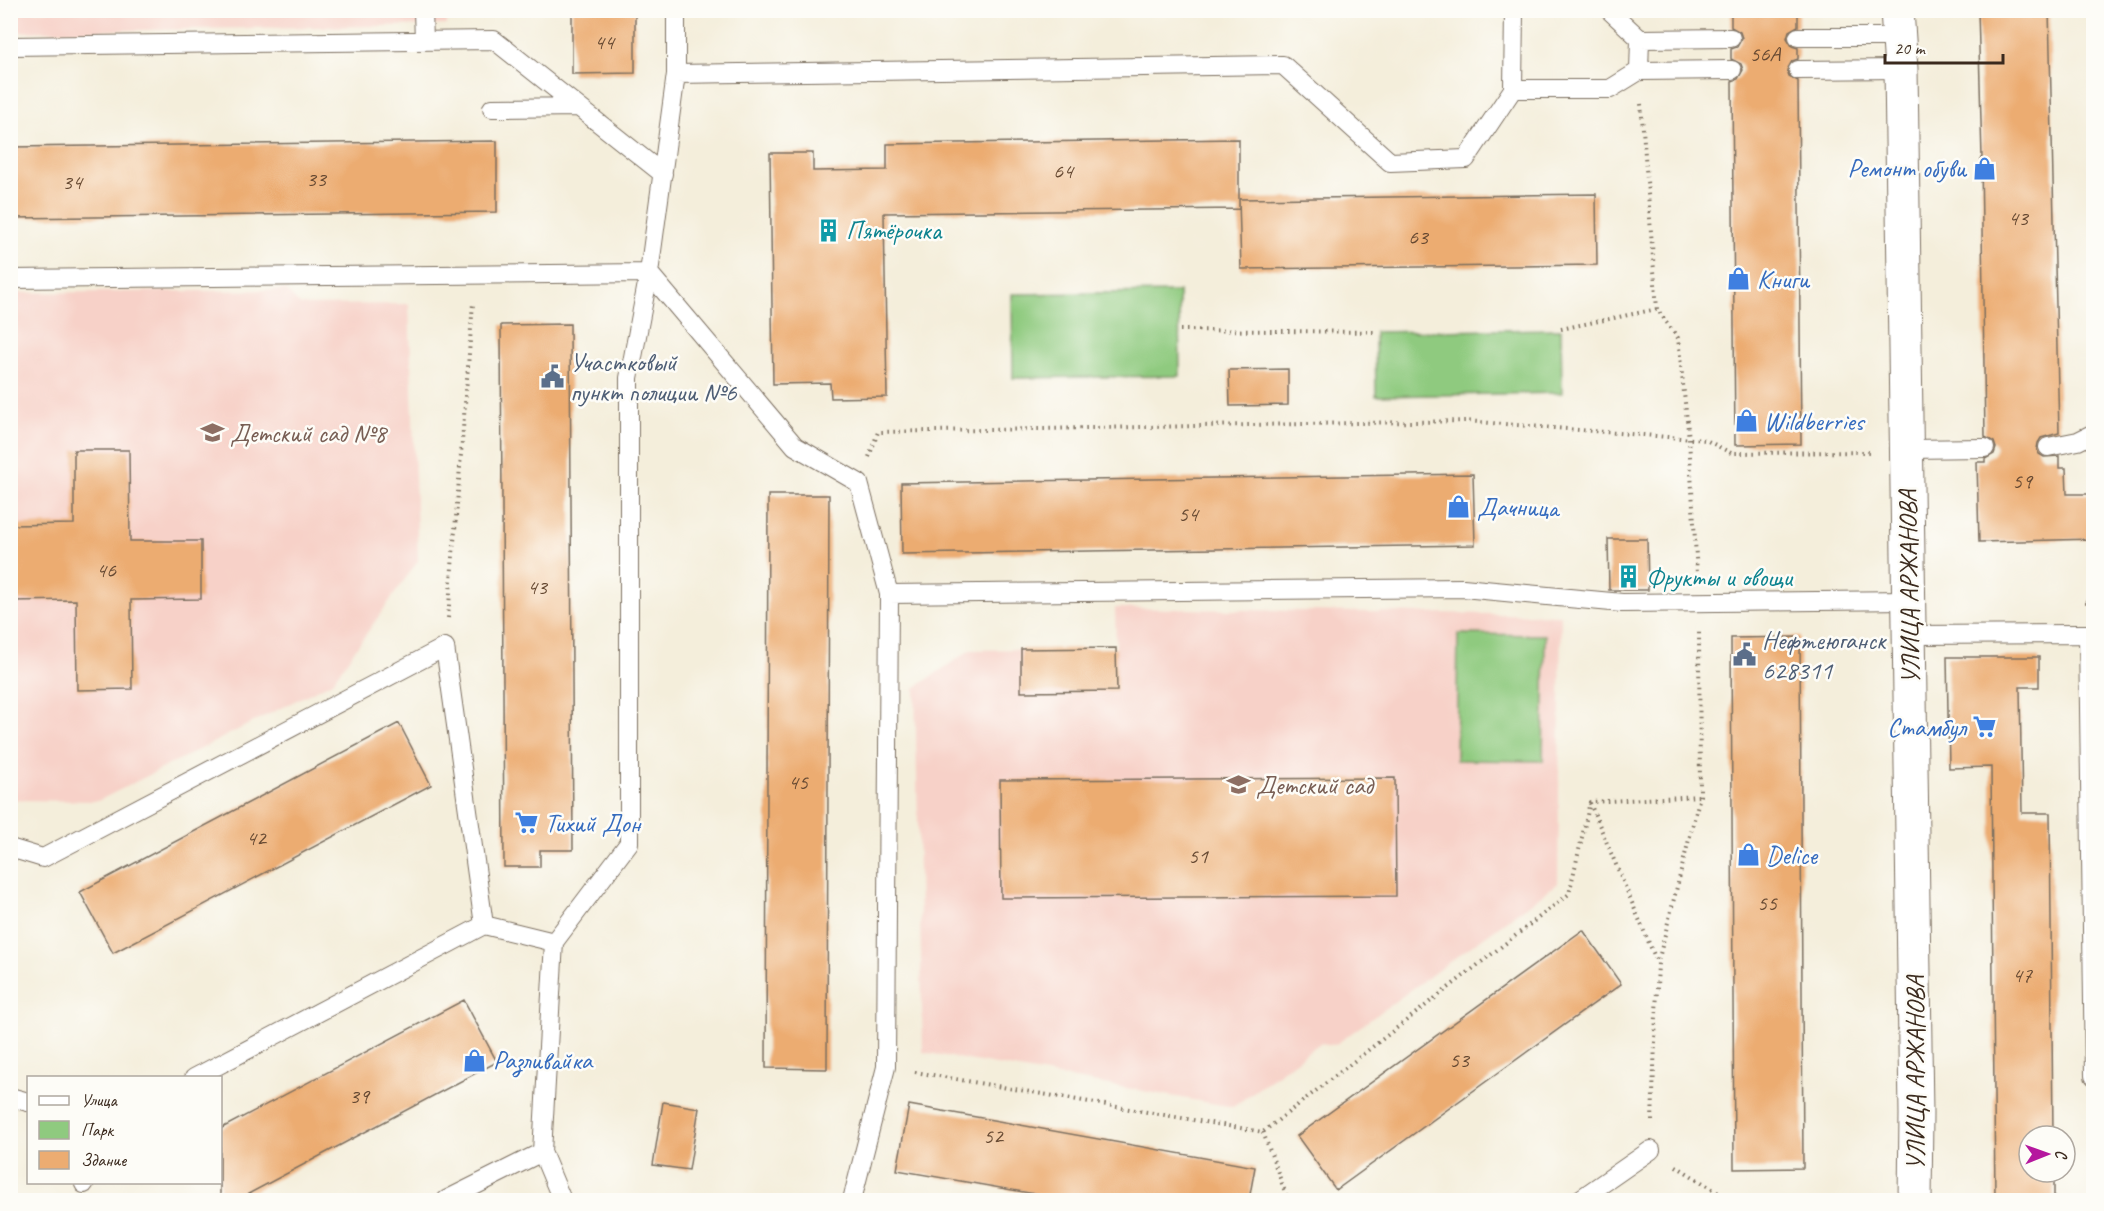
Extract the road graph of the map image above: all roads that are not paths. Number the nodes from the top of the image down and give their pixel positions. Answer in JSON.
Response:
{"nodes":[{"id":1,"x":423,"y":10,"type":"edge"},
{"id":2,"x":676,"y":10,"type":"edge"},
{"id":3,"x":1514,"y":10,"type":"edge"},
{"id":4,"x":1609,"y":10,"type":"edge"},
{"id":5,"x":1898,"y":24,"type":"edge"},
{"id":6,"x":1731,"y":38,"type":"dead end"},
{"id":7,"x":1798,"y":38,"type":"dead end"},
{"id":8,"x":1640,"y":39,"type":"junction"},
{"id":9,"x":424,"y":41,"type":"junction"},
{"id":10,"x":10,"y":46,"type":"edge"},
{"id":11,"x":1902,"y":69,"type":"junction"},
{"id":12,"x":1639,"y":70,"type":"junction"},
{"id":13,"x":1732,"y":70,"type":"dead end"},
{"id":14,"x":1798,"y":70,"type":"dead end"},
{"id":15,"x":676,"y":74,"type":"junction"},
{"id":16,"x":1513,"y":89,"type":"junction"},
{"id":17,"x":578,"y":107,"type":"junction"},
{"id":18,"x":492,"y":108,"type":"dead end"},
{"id":19,"x":663,"y":174,"type":"junction"},
{"id":20,"x":649,"y":273,"type":"junction"},
{"id":21,"x":10,"y":279,"type":"edge"},
{"id":22,"x":2094,"y":433,"type":"edge"},
{"id":23,"x":2048,"y":447,"type":"dead end"},
{"id":24,"x":1985,"y":448,"type":"dead end"},
{"id":25,"x":1908,"y":450,"type":"junction"},
{"id":26,"x":889,"y":594,"type":"junction"},
{"id":27,"x":1910,"y":600,"type":"junction"},
{"id":28,"x":2091,"y":634,"type":"edge"},
{"id":29,"x":1910,"y":635,"type":"junction"},
{"id":30,"x":10,"y":848,"type":"edge"},
{"id":31,"x":2092,"y":877,"type":"edge"},
{"id":32,"x":484,"y":925,"type":"junction"},
{"id":33,"x":554,"y":942,"type":"junction"},
{"id":34,"x":196,"y":1076,"type":"edge"},
{"id":35,"x":2094,"y":1076,"type":"edge"},
{"id":36,"x":10,"y":1097,"type":"edge"},
{"id":37,"x":27,"y":1102,"type":"edge"},
{"id":38,"x":1651,"y":1150,"type":"road end"},
{"id":39,"x":542,"y":1152,"type":"junction"},
{"id":40,"x":446,"y":1200,"type":"edge"},
{"id":41,"x":562,"y":1200,"type":"edge"},
{"id":42,"x":852,"y":1200,"type":"edge"},
{"id":43,"x":1579,"y":1200,"type":"edge"},
{"id":44,"x":1915,"y":1200,"type":"edge"}],
"edges":[{"from":1,"to":9,"type":"lane"},
{"from":2,"to":15,"type":"lane"},
{"from":3,"to":16,"type":"lane"},
{"from":4,"to":8,"type":"lane"},
{"from":5,"to":7,"type":"lane"},
{"from":5,"to":11,"type":"street","name":"УЛИЦА АРЖАНОВА"},
{"from":6,"to":8,"type":"lane"},
{"from":8,"to":12,"type":"lane"},
{"from":9,"to":10,"type":"lane"},
{"from":9,"to":17,"type":"lane"},
{"from":11,"to":14,"type":"lane"},
{"from":11,"to":25,"type":"street","name":"УЛИЦА АРЖАНОВА"},
{"from":12,"to":13,"type":"lane"},
{"from":12,"to":16,"type":"lane"},
{"from":15,"to":16,"type":"lane"},
{"from":15,"to":19,"type":"lane"},
{"from":17,"to":18,"type":"lane"},
{"from":17,"to":19,"type":"lane"},
{"from":19,"to":20,"type":"lane"},
{"from":20,"to":21,"type":"lane"},
{"from":20,"to":26,"type":"lane"},
{"from":20,"to":33,"type":"lane"},
{"from":22,"to":23,"type":"lane"},
{"from":24,"to":25,"type":"lane"},
{"from":25,"to":27,"type":"street","name":"УЛИЦА АРЖАНОВА"},
{"from":26,"to":27,"type":"lane"},
{"from":26,"to":42,"type":"lane"},
{"from":27,"to":29,"type":"street","name":"УЛИЦА АРЖАНОВА"},
{"from":28,"to":29,"type":"lane"},
{"from":28,"to":31,"type":"lane"},
{"from":29,"to":44,"type":"street","name":"УЛИЦА АРЖАНОВА"},
{"from":30,"to":32,"type":"lane"},
{"from":31,"to":35,"type":"lane"},
{"from":32,"to":33,"type":"lane"},
{"from":32,"to":34,"type":"lane"},
{"from":33,"to":39,"type":"lane"},
{"from":36,"to":37,"type":"lane"},
{"from":38,"to":43,"type":"lane"},
{"from":39,"to":40,"type":"lane"},
{"from":39,"to":41,"type":"lane"}]}
